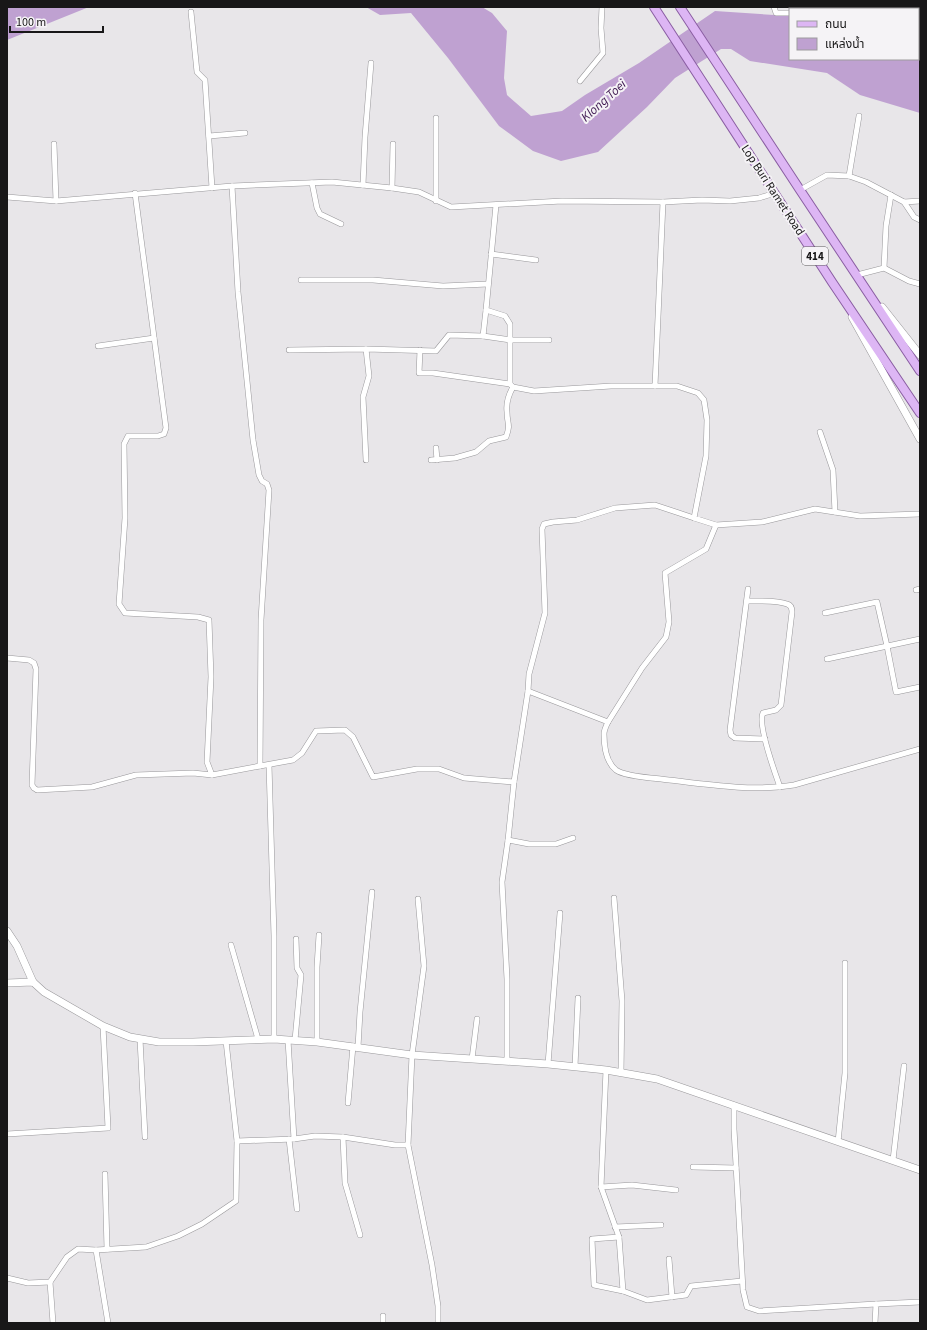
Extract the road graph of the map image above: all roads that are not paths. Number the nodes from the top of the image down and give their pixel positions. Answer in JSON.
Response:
{"nodes":[{"id":1,"x":602,"y":7,"type":"edge"},
{"id":2,"x":680,"y":7,"type":"edge"},
{"id":3,"x":774,"y":7,"type":"edge"},
{"id":4,"x":655,"y":8,"type":"edge"},
{"id":5,"x":191,"y":12,"type":"dead end"},
{"id":6,"x":789,"y":13,"type":"edge"},
{"id":7,"x":371,"y":63,"type":"dead end"},
{"id":8,"x":580,"y":81,"type":"dead end"},
{"id":9,"x":859,"y":116,"type":"dead end"},
{"id":10,"x":436,"y":118,"type":"dead end"},
{"id":11,"x":245,"y":133,"type":"dead end"},
{"id":12,"x":209,"y":136,"type":"junction"},
{"id":13,"x":54,"y":144,"type":"dead end"},
{"id":14,"x":393,"y":144,"type":"dead end"},
{"id":15,"x":849,"y":176,"type":"junction"},
{"id":16,"x":312,"y":183,"type":"junction"},
{"id":17,"x":363,"y":185,"type":"junction"},
{"id":18,"x":232,"y":186,"type":"junction"},
{"id":19,"x":212,"y":188,"type":"junction"},
{"id":20,"x":392,"y":188,"type":"junction"},
{"id":21,"x":800,"y":190,"type":"junction"},
{"id":22,"x":135,"y":193,"type":"junction"},
{"id":23,"x":775,"y":193,"type":"junction"},
{"id":24,"x":891,"y":195,"type":"junction"},
{"id":25,"x":7,"y":198,"type":"edge"},
{"id":26,"x":56,"y":201,"type":"junction"},
{"id":27,"x":436,"y":201,"type":"junction"},
{"id":28,"x":920,"y":201,"type":"edge"},
{"id":29,"x":663,"y":202,"type":"junction"},
{"id":30,"x":904,"y":202,"type":"junction"},
{"id":31,"x":496,"y":205,"type":"junction"},
{"id":32,"x":920,"y":220,"type":"edge"},
{"id":33,"x":341,"y":224,"type":"dead end"},
{"id":34,"x":491,"y":254,"type":"junction"},
{"id":35,"x":536,"y":260,"type":"dead end"},
{"id":36,"x":884,"y":268,"type":"junction"},
{"id":37,"x":856,"y":276,"type":"junction"},
{"id":38,"x":301,"y":280,"type":"dead end"},
{"id":39,"x":832,"y":282,"type":"junction"},
{"id":40,"x":488,"y":284,"type":"junction"},
{"id":41,"x":920,"y":284,"type":"edge"},
{"id":42,"x":486,"y":310,"type":"junction"},
{"id":43,"x":484,"y":336,"type":"junction"},
{"id":44,"x":154,"y":338,"type":"junction"},
{"id":45,"x":511,"y":340,"type":"junction"},
{"id":46,"x":549,"y":340,"type":"dead end"},
{"id":47,"x":98,"y":346,"type":"dead end"},
{"id":48,"x":366,"y":349,"type":"junction"},
{"id":49,"x":289,"y":350,"type":"dead end"},
{"id":50,"x":420,"y":350,"type":"junction"},
{"id":51,"x":920,"y":356,"type":"edge"},
{"id":52,"x":920,"y":371,"type":"edge"},
{"id":53,"x":512,"y":386,"type":"junction"},
{"id":54,"x":655,"y":386,"type":"junction"},
{"id":55,"x":920,"y":413,"type":"edge"},
{"id":56,"x":820,"y":432,"type":"dead end"},
{"id":57,"x":920,"y":439,"type":"edge"},
{"id":58,"x":436,"y":448,"type":"dead end"},
{"id":59,"x":366,"y":460,"type":"dead end"},
{"id":60,"x":835,"y":512,"type":"junction"},
{"id":61,"x":920,"y":514,"type":"edge"},
{"id":62,"x":694,"y":518,"type":"junction"},
{"id":63,"x":716,"y":525,"type":"junction"},
{"id":64,"x":748,"y":589,"type":"dead end"},
{"id":65,"x":747,"y":601,"type":"junction"},
{"id":66,"x":825,"y":614,"type":"dead end"},
{"id":67,"x":920,"y":639,"type":"edge"},
{"id":68,"x":887,"y":646,"type":"junction"},
{"id":69,"x":7,"y":658,"type":"edge"},
{"id":70,"x":827,"y":659,"type":"dead end"},
{"id":71,"x":920,"y":687,"type":"edge"},
{"id":72,"x":528,"y":691,"type":"junction"},
{"id":73,"x":608,"y":722,"type":"junction"},
{"id":74,"x":765,"y":739,"type":"junction"},
{"id":75,"x":920,"y":749,"type":"edge"},
{"id":76,"x":269,"y":765,"type":"junction"},
{"id":77,"x":260,"y":766,"type":"junction"},
{"id":78,"x":212,"y":775,"type":"junction"},
{"id":79,"x":514,"y":782,"type":"junction"},
{"id":80,"x":780,"y":787,"type":"junction"},
{"id":81,"x":573,"y":838,"type":"dead end"},
{"id":82,"x":508,"y":840,"type":"junction"},
{"id":83,"x":372,"y":892,"type":"dead end"},
{"id":84,"x":614,"y":898,"type":"dead end"},
{"id":85,"x":418,"y":899,"type":"dead end"},
{"id":86,"x":560,"y":913,"type":"dead end"},
{"id":87,"x":7,"y":931,"type":"edge"},
{"id":88,"x":319,"y":935,"type":"dead end"},
{"id":89,"x":296,"y":939,"type":"dead end"},
{"id":90,"x":231,"y":944,"type":"dead end"},
{"id":91,"x":846,"y":963,"type":"dead end"},
{"id":92,"x":33,"y":982,"type":"junction"},
{"id":93,"x":7,"y":983,"type":"edge"},
{"id":94,"x":578,"y":998,"type":"dead end"},
{"id":95,"x":477,"y":1019,"type":"dead end"},
{"id":96,"x":103,"y":1026,"type":"junction"},
{"id":97,"x":140,"y":1039,"type":"junction"},
{"id":98,"x":258,"y":1039,"type":"junction"},
{"id":99,"x":274,"y":1039,"type":"junction"},
{"id":100,"x":291,"y":1040,"type":"junction"},
{"id":101,"x":226,"y":1041,"type":"junction"},
{"id":102,"x":317,"y":1042,"type":"junction"},
{"id":103,"x":355,"y":1046,"type":"junction"},
{"id":104,"x":412,"y":1054,"type":"junction"},
{"id":105,"x":472,"y":1059,"type":"junction"},
{"id":106,"x":507,"y":1061,"type":"junction"},
{"id":107,"x":548,"y":1064,"type":"junction"},
{"id":108,"x":904,"y":1066,"type":"dead end"},
{"id":109,"x":575,"y":1067,"type":"junction"},
{"id":110,"x":606,"y":1070,"type":"junction"},
{"id":111,"x":622,"y":1073,"type":"junction"},
{"id":112,"x":348,"y":1103,"type":"dead end"},
{"id":113,"x":734,"y":1105,"type":"junction"},
{"id":114,"x":7,"y":1134,"type":"edge"},
{"id":115,"x":145,"y":1137,"type":"dead end"},
{"id":116,"x":343,"y":1137,"type":"junction"},
{"id":117,"x":291,"y":1139,"type":"junction"},
{"id":118,"x":237,"y":1140,"type":"junction"},
{"id":119,"x":838,"y":1142,"type":"junction"},
{"id":120,"x":408,"y":1145,"type":"junction"},
{"id":121,"x":892,"y":1160,"type":"junction"},
{"id":122,"x":693,"y":1167,"type":"dead end"},
{"id":123,"x":736,"y":1168,"type":"junction"},
{"id":124,"x":920,"y":1170,"type":"edge"},
{"id":125,"x":104,"y":1174,"type":"dead end"},
{"id":126,"x":601,"y":1187,"type":"junction"},
{"id":127,"x":676,"y":1190,"type":"dead end"},
{"id":128,"x":297,"y":1209,"type":"dead end"},
{"id":129,"x":661,"y":1225,"type":"dead end"},
{"id":130,"x":616,"y":1227,"type":"junction"},
{"id":131,"x":360,"y":1235,"type":"dead end"},
{"id":132,"x":619,"y":1237,"type":"junction"},
{"id":133,"x":107,"y":1249,"type":"junction"},
{"id":134,"x":96,"y":1250,"type":"junction"},
{"id":135,"x":669,"y":1259,"type":"dead end"},
{"id":136,"x":7,"y":1278,"type":"edge"},
{"id":137,"x":742,"y":1281,"type":"junction"},
{"id":138,"x":50,"y":1282,"type":"junction"},
{"id":139,"x":623,"y":1291,"type":"junction"},
{"id":140,"x":672,"y":1297,"type":"junction"},
{"id":141,"x":920,"y":1302,"type":"edge"},
{"id":142,"x":876,"y":1304,"type":"junction"},
{"id":143,"x":383,"y":1316,"type":"dead end"},
{"id":144,"x":53,"y":1323,"type":"edge"},
{"id":145,"x":108,"y":1323,"type":"edge"},
{"id":146,"x":383,"y":1323,"type":"edge"},
{"id":147,"x":438,"y":1323,"type":"edge"},
{"id":148,"x":875,"y":1323,"type":"edge"}],
"edges":[{"from":1,"to":8,"type":"street"},
{"from":2,"to":21,"type":"main road","name":"Lop Buri Ramet Road","number":"414"},
{"from":3,"to":6,"type":"street"},
{"from":4,"to":23,"type":"main road","name":"Lop Buri Ramet Road","number":"414"},
{"from":5,"to":12,"type":"street"},
{"from":7,"to":17,"type":"street"},
{"from":9,"to":15,"type":"street"},
{"from":10,"to":27,"type":"street"},
{"from":11,"to":12,"type":"street"},
{"from":12,"to":19,"type":"street"},
{"from":13,"to":26,"type":"street"},
{"from":14,"to":20,"type":"street"},
{"from":15,"to":21,"type":"street"},
{"from":15,"to":24,"type":"street"},
{"from":16,"to":17,"type":"street"},
{"from":16,"to":18,"type":"street"},
{"from":16,"to":33,"type":"street"},
{"from":17,"to":20,"type":"street"},
{"from":18,"to":19,"type":"street"},
{"from":18,"to":77,"type":"street"},
{"from":19,"to":22,"type":"street"},
{"from":20,"to":27,"type":"street"},
{"from":21,"to":37,"type":"main road","name":"Lop Buri Ramet Road","number":"414"},
{"from":22,"to":26,"type":"street"},
{"from":22,"to":44,"type":"street"},
{"from":23,"to":29,"type":"street"},
{"from":23,"to":39,"type":"main road","name":"Lop Buri Ramet Road","number":"414"},
{"from":24,"to":30,"type":"street"},
{"from":24,"to":36,"type":"street"},
{"from":25,"to":26,"type":"street"},
{"from":27,"to":31,"type":"street"},
{"from":28,"to":30,"type":"street"},
{"from":29,"to":31,"type":"street"},
{"from":29,"to":54,"type":"street"},
{"from":30,"to":32,"type":"street"},
{"from":31,"to":34,"type":"street"},
{"from":34,"to":35,"type":"street"},
{"from":34,"to":40,"type":"street"},
{"from":36,"to":37,"type":"street"},
{"from":36,"to":41,"type":"street"},
{"from":37,"to":51,"type":"street","number":"414"},
{"from":37,"to":52,"type":"main road","name":"Lop Buri Ramet Road","number":"414"},
{"from":38,"to":40,"type":"street"},
{"from":39,"to":55,"type":"main road","name":"Lop Buri Ramet Road","number":"414"},
{"from":39,"to":57,"type":"street","number":"414"},
{"from":40,"to":42,"type":"street"},
{"from":42,"to":43,"type":"street"},
{"from":42,"to":45,"type":"street"},
{"from":43,"to":45,"type":"street"},
{"from":43,"to":50,"type":"street"},
{"from":44,"to":47,"type":"street"},
{"from":44,"to":78,"type":"street"},
{"from":45,"to":46,"type":"street"},
{"from":45,"to":53,"type":"street"},
{"from":48,"to":49,"type":"street"},
{"from":48,"to":50,"type":"street"},
{"from":48,"to":59,"type":"street"},
{"from":50,"to":53,"type":"street"},
{"from":53,"to":54,"type":"street"},
{"from":53,"to":58,"type":"street"},
{"from":54,"to":62,"type":"street"},
{"from":56,"to":60,"type":"street"},
{"from":60,"to":61,"type":"street"},
{"from":60,"to":63,"type":"street"},
{"from":62,"to":63,"type":"street"},
{"from":62,"to":72,"type":"street"},
{"from":63,"to":73,"type":"street"},
{"from":64,"to":65,"type":"street"},
{"from":65,"to":74,"type":"street"},
{"from":65,"to":74,"type":"street"},
{"from":66,"to":68,"type":"street"},
{"from":67,"to":68,"type":"street"},
{"from":68,"to":70,"type":"street"},
{"from":68,"to":71,"type":"street"},
{"from":69,"to":78,"type":"street"},
{"from":72,"to":73,"type":"street"},
{"from":72,"to":79,"type":"street"},
{"from":73,"to":80,"type":"street"},
{"from":74,"to":80,"type":"street"},
{"from":75,"to":80,"type":"street"},
{"from":76,"to":77,"type":"street"},
{"from":76,"to":79,"type":"street"},
{"from":76,"to":99,"type":"street"},
{"from":77,"to":78,"type":"street"},
{"from":79,"to":82,"type":"street"},
{"from":81,"to":82,"type":"street"},
{"from":82,"to":106,"type":"street"},
{"from":83,"to":103,"type":"street"},
{"from":84,"to":111,"type":"street"},
{"from":85,"to":104,"type":"street"},
{"from":86,"to":107,"type":"street"},
{"from":87,"to":92,"type":"street"},
{"from":88,"to":102,"type":"street"},
{"from":89,"to":100,"type":"street"},
{"from":90,"to":98,"type":"street"},
{"from":91,"to":119,"type":"street"},
{"from":92,"to":93,"type":"street"},
{"from":92,"to":96,"type":"street"},
{"from":94,"to":109,"type":"street"},
{"from":95,"to":105,"type":"street"},
{"from":96,"to":97,"type":"street"},
{"from":96,"to":114,"type":"street"},
{"from":97,"to":101,"type":"street"},
{"from":97,"to":115,"type":"street"},
{"from":98,"to":99,"type":"street"},
{"from":98,"to":101,"type":"street"},
{"from":99,"to":100,"type":"street"},
{"from":100,"to":102,"type":"street"},
{"from":100,"to":117,"type":"street"},
{"from":101,"to":118,"type":"street"},
{"from":102,"to":103,"type":"street"},
{"from":103,"to":104,"type":"street"},
{"from":103,"to":112,"type":"street"},
{"from":104,"to":105,"type":"street"},
{"from":104,"to":120,"type":"street"},
{"from":105,"to":106,"type":"street"},
{"from":106,"to":107,"type":"street"},
{"from":107,"to":109,"type":"street"},
{"from":108,"to":121,"type":"street"},
{"from":109,"to":110,"type":"street"},
{"from":110,"to":111,"type":"street"},
{"from":110,"to":126,"type":"street"},
{"from":111,"to":113,"type":"street"},
{"from":113,"to":119,"type":"street"},
{"from":113,"to":123,"type":"street"},
{"from":116,"to":117,"type":"street"},
{"from":116,"to":120,"type":"street"},
{"from":116,"to":131,"type":"street"},
{"from":117,"to":118,"type":"street"},
{"from":117,"to":128,"type":"street"},
{"from":118,"to":133,"type":"street"},
{"from":119,"to":121,"type":"street"},
{"from":120,"to":147,"type":"street"},
{"from":121,"to":124,"type":"street"},
{"from":122,"to":123,"type":"street"},
{"from":123,"to":137,"type":"street"},
{"from":125,"to":133,"type":"street"},
{"from":126,"to":127,"type":"street"},
{"from":126,"to":130,"type":"street"},
{"from":129,"to":130,"type":"street"},
{"from":130,"to":132,"type":"street"},
{"from":132,"to":139,"type":"street"},
{"from":132,"to":139,"type":"street"},
{"from":133,"to":134,"type":"street"},
{"from":134,"to":138,"type":"street"},
{"from":134,"to":145,"type":"street"},
{"from":135,"to":140,"type":"street"},
{"from":136,"to":138,"type":"street"},
{"from":137,"to":140,"type":"street"},
{"from":137,"to":142,"type":"street"},
{"from":138,"to":144,"type":"street"},
{"from":139,"to":140,"type":"street"},
{"from":141,"to":142,"type":"street"},
{"from":142,"to":148,"type":"street"},
{"from":143,"to":146,"type":"street"}]}
